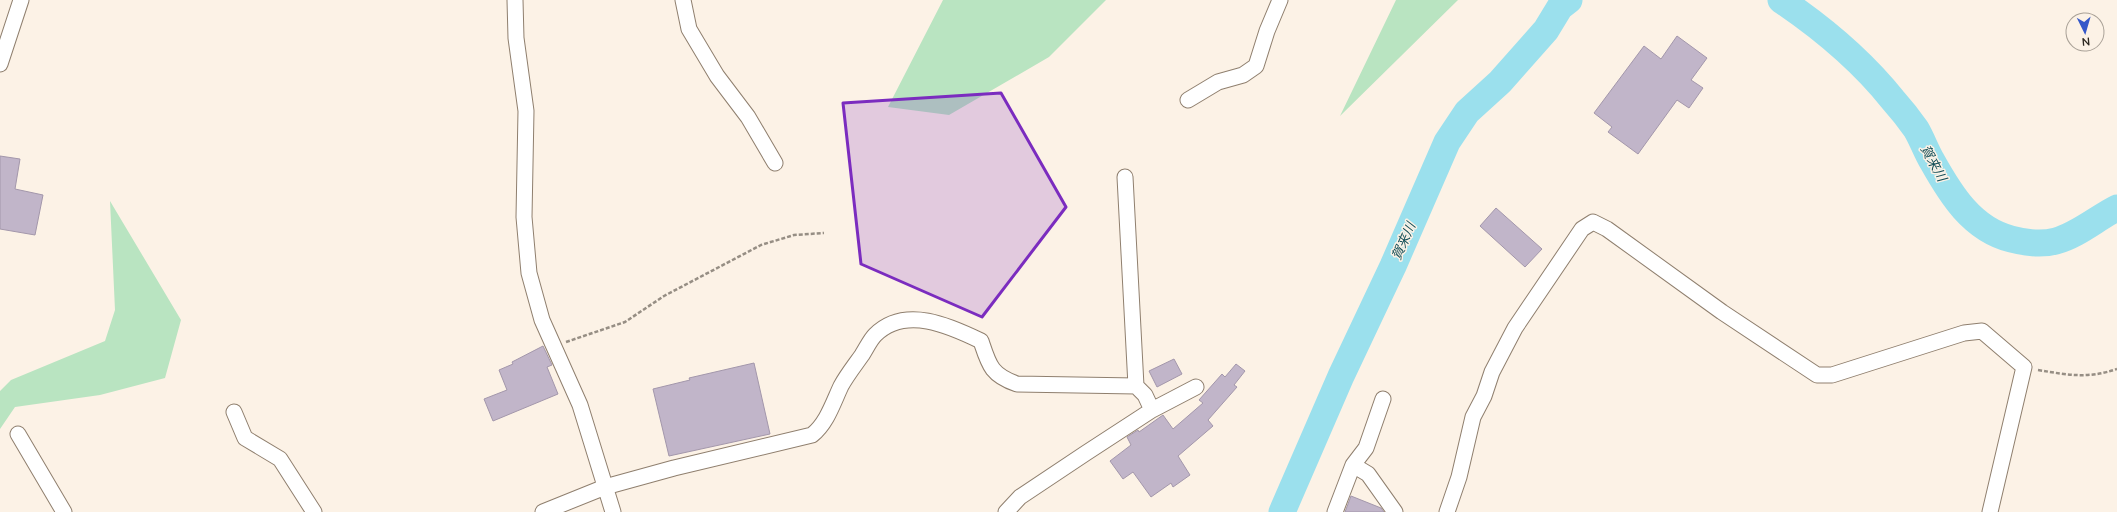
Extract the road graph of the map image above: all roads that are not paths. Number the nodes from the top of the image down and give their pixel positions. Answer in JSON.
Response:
{"nodes":[{"id":1,"x":21,"y":0,"type":"edge"},
{"id":2,"x":515,"y":0,"type":"edge"},
{"id":3,"x":684,"y":0,"type":"edge"},
{"id":4,"x":1280,"y":0,"type":"edge"},
{"id":5,"x":0,"y":64,"type":"edge"},
{"id":6,"x":1188,"y":100,"type":"dead end"},
{"id":7,"x":775,"y":163,"type":"dead end"},
{"id":8,"x":1125,"y":177,"type":"dead end"},
{"id":9,"x":1136,"y":386,"type":"junction"},
{"id":10,"x":1196,"y":387,"type":"dead end"},
{"id":11,"x":1383,"y":399,"type":"dead end"},
{"id":12,"x":1152,"y":410,"type":"junction"},
{"id":13,"x":234,"y":412,"type":"dead end"},
{"id":14,"x":18,"y":434,"type":"dead end"},
{"id":15,"x":1353,"y":465,"type":"junction"},
{"id":16,"x":606,"y":488,"type":"junction"},
{"id":17,"x":64,"y":512,"type":"edge"},
{"id":18,"x":314,"y":512,"type":"edge"},
{"id":19,"x":543,"y":512,"type":"edge"},
{"id":20,"x":613,"y":512,"type":"edge"},
{"id":21,"x":1006,"y":512,"type":"edge"},
{"id":22,"x":1335,"y":512,"type":"edge"},
{"id":23,"x":1395,"y":512,"type":"edge"},
{"id":24,"x":1447,"y":512,"type":"edge"},
{"id":25,"x":1990,"y":512,"type":"edge"}],
"edges":[{"from":1,"to":5,"type":"street"},
{"from":2,"to":16,"type":"street"},
{"from":3,"to":7,"type":"street"},
{"from":4,"to":6,"type":"street"},
{"from":8,"to":9,"type":"street"},
{"from":9,"to":12,"type":"street"},
{"from":9,"to":16,"type":"street"},
{"from":10,"to":12,"type":"street"},
{"from":11,"to":15,"type":"street"},
{"from":12,"to":21,"type":"street"},
{"from":13,"to":18,"type":"street"},
{"from":14,"to":17,"type":"street"},
{"from":15,"to":22,"type":"street"},
{"from":15,"to":23,"type":"street"},
{"from":16,"to":19,"type":"street"},
{"from":16,"to":20,"type":"street"},
{"from":24,"to":25,"type":"street"}]}
